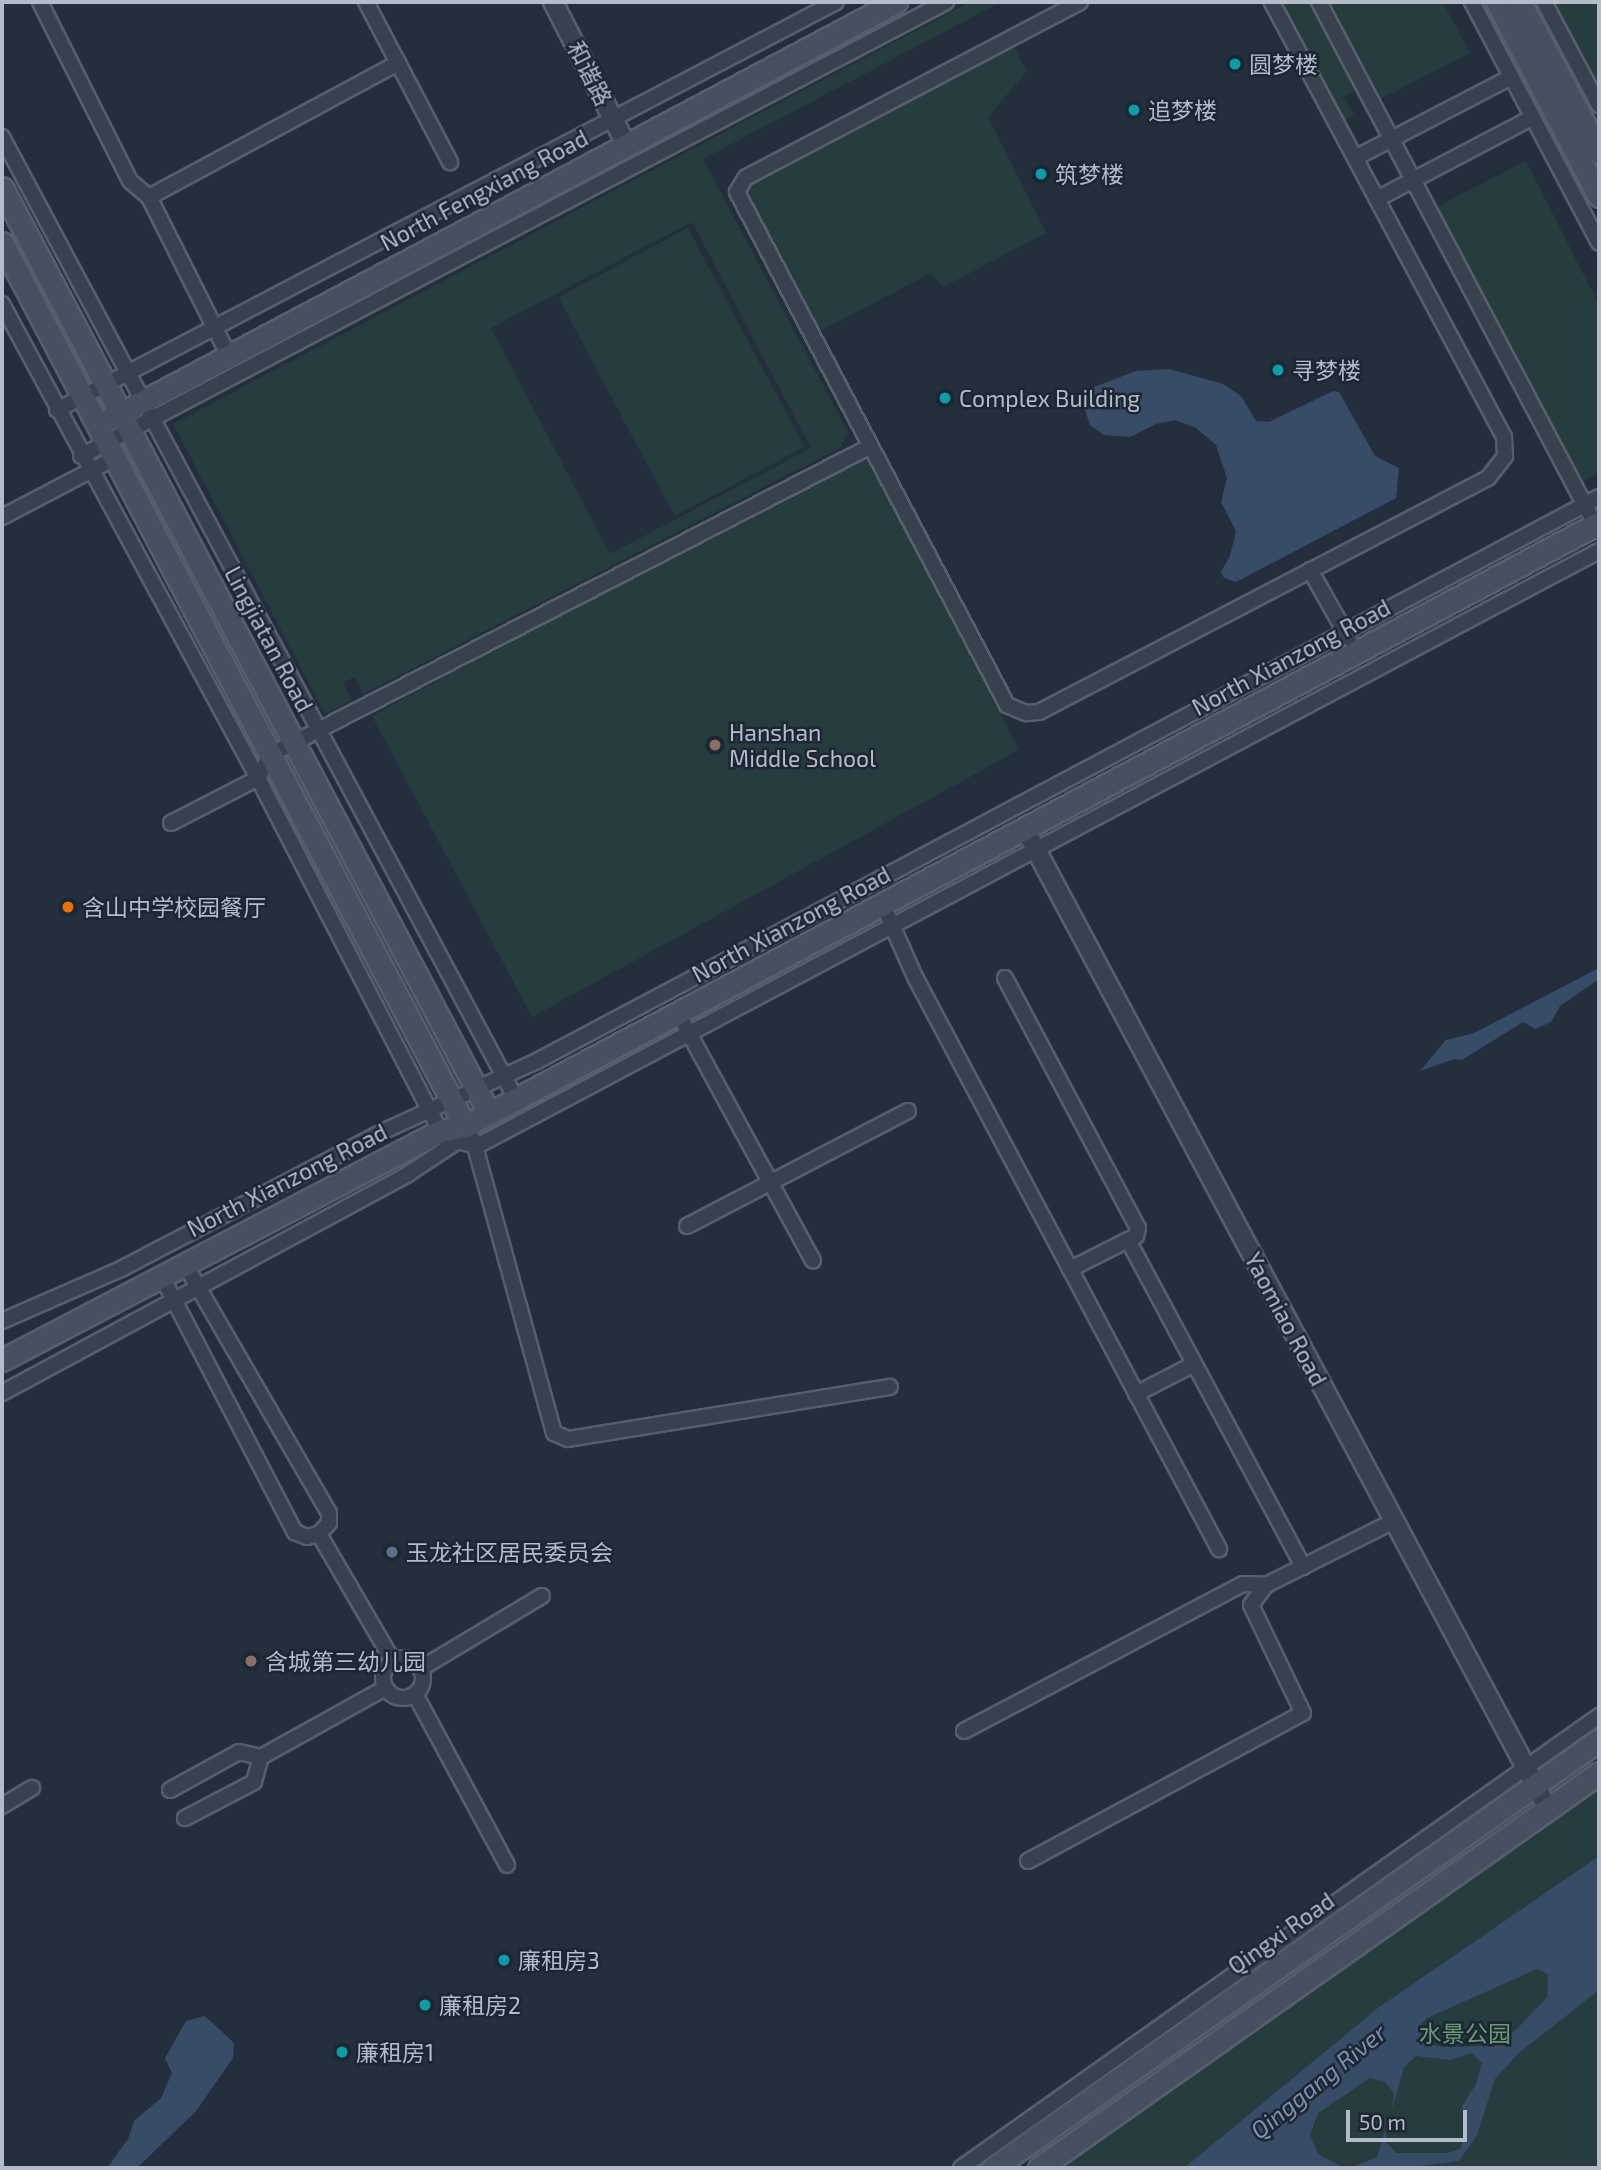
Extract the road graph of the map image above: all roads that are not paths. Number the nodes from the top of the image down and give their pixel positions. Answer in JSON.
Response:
{"nodes":[{"id":1,"x":40,"y":2,"type":"edge"},
{"id":2,"x":366,"y":2,"type":"edge"},
{"id":3,"x":553,"y":2,"type":"edge"},
{"id":4,"x":836,"y":2,"type":"edge"},
{"id":5,"x":896,"y":2,"type":"edge"},
{"id":6,"x":946,"y":2,"type":"edge"},
{"id":7,"x":1080,"y":2,"type":"edge"},
{"id":8,"x":1272,"y":2,"type":"edge"},
{"id":9,"x":1320,"y":2,"type":"edge"},
{"id":10,"x":1472,"y":2,"type":"edge"},
{"id":11,"x":1497,"y":2,"type":"edge"},
{"id":12,"x":1520,"y":2,"type":"edge"},
{"id":13,"x":1544,"y":2,"type":"edge"},
{"id":14,"x":398,"y":63,"type":"junction"},
{"id":15,"x":1511,"y":77,"type":"junction"},
{"id":16,"x":1599,"y":106,"type":"edge"},
{"id":17,"x":1533,"y":117,"type":"junction"},
{"id":18,"x":613,"y":119,"type":"junction"},
{"id":19,"x":2,"y":137,"type":"edge"},
{"id":20,"x":1392,"y":139,"type":"junction"},
{"id":21,"x":626,"y":144,"type":"junction"},
{"id":22,"x":1599,"y":152,"type":"edge"},
{"id":23,"x":1355,"y":158,"type":"junction"},
{"id":24,"x":450,"y":162,"type":"dead end"},
{"id":25,"x":1413,"y":180,"type":"junction"},
{"id":26,"x":2,"y":188,"type":"edge"},
{"id":27,"x":1599,"y":196,"type":"edge"},
{"id":28,"x":149,"y":197,"type":"junction"},
{"id":29,"x":1377,"y":199,"type":"junction"},
{"id":30,"x":2,"y":243,"type":"edge"},
{"id":31,"x":1599,"y":243,"type":"edge"},
{"id":32,"x":2,"y":304,"type":"edge"},
{"id":33,"x":215,"y":328,"type":"junction"},
{"id":34,"x":229,"y":356,"type":"junction"},
{"id":35,"x":126,"y":374,"type":"junction"},
{"id":36,"x":106,"y":385,"type":"junction"},
{"id":37,"x":82,"y":397,"type":"junction"},
{"id":38,"x":57,"y":410,"type":"junction"},
{"id":39,"x":145,"y":411,"type":"junction"},
{"id":40,"x":125,"y":422,"type":"junction"},
{"id":41,"x":106,"y":442,"type":"junction"},
{"id":42,"x":869,"y":447,"type":"junction"},
{"id":43,"x":81,"y":456,"type":"junction"},
{"id":44,"x":89,"y":471,"type":"junction"},
{"id":45,"x":1599,"y":497,"type":"edge"},
{"id":46,"x":2,"y":517,"type":"edge"},
{"id":47,"x":1598,"y":527,"type":"edge"},
{"id":48,"x":1599,"y":551,"type":"edge"},
{"id":49,"x":1311,"y":570,"type":"junction"},
{"id":50,"x":1356,"y":652,"type":"junction"},
{"id":51,"x":318,"y":731,"type":"junction"},
{"id":52,"x":294,"y":743,"type":"junction"},
{"id":53,"x":270,"y":755,"type":"junction"},
{"id":54,"x":258,"y":778,"type":"junction"},
{"id":55,"x":171,"y":823,"type":"dead end"},
{"id":56,"x":1025,"y":829,"type":"junction"},
{"id":57,"x":1036,"y":850,"type":"junction"},
{"id":58,"x":883,"y":905,"type":"junction"},
{"id":59,"x":892,"y":926,"type":"junction"},
{"id":60,"x":1005,"y":978,"type":"dead end"},
{"id":61,"x":678,"y":1013,"type":"junction"},
{"id":62,"x":689,"y":1034,"type":"junction"},
{"id":63,"x":503,"y":1076,"type":"junction"},
{"id":64,"x":476,"y":1089,"type":"junction"},
{"id":65,"x":516,"y":1099,"type":"junction"},
{"id":66,"x":451,"y":1100,"type":"junction"},
{"id":67,"x":430,"y":1110,"type":"junction"},
{"id":68,"x":908,"y":1111,"type":"dead end"},
{"id":69,"x":489,"y":1113,"type":"junction"},
{"id":70,"x":465,"y":1126,"type":"junction"},
{"id":71,"x":444,"y":1139,"type":"junction"},
{"id":72,"x":477,"y":1146,"type":"junction"},
{"id":73,"x":771,"y":1182,"type":"junction"},
{"id":74,"x":687,"y":1226,"type":"dead end"},
{"id":75,"x":1128,"y":1240,"type":"junction"},
{"id":76,"x":813,"y":1261,"type":"dead end"},
{"id":77,"x":184,"y":1263,"type":"junction"},
{"id":78,"x":1070,"y":1269,"type":"junction"},
{"id":79,"x":161,"y":1275,"type":"junction"},
{"id":80,"x":2,"y":1321,"type":"edge"},
{"id":81,"x":2,"y":1360,"type":"edge"},
{"id":82,"x":1194,"y":1364,"type":"junction"},
{"id":83,"x":890,"y":1387,"type":"dead end"},
{"id":84,"x":2,"y":1393,"type":"edge"},
{"id":85,"x":1136,"y":1394,"type":"junction"},
{"id":86,"x":1394,"y":1521,"type":"junction"},
{"id":87,"x":319,"y":1534,"type":"junction"},
{"id":88,"x":1219,"y":1549,"type":"dead end"},
{"id":89,"x":1303,"y":1567,"type":"junction"},
{"id":90,"x":1266,"y":1585,"type":"junction"},
{"id":91,"x":542,"y":1596,"type":"dead end"},
{"id":92,"x":393,"y":1661,"type":"junction"},
{"id":93,"x":420,"y":1669,"type":"junction"},
{"id":94,"x":385,"y":1688,"type":"junction"},
{"id":95,"x":415,"y":1694,"type":"junction"},
{"id":96,"x":1599,"y":1716,"type":"edge"},
{"id":97,"x":964,"y":1731,"type":"dead end"},
{"id":98,"x":1599,"y":1740,"type":"edge"},
{"id":99,"x":261,"y":1756,"type":"junction"},
{"id":100,"x":1599,"y":1773,"type":"edge"},
{"id":101,"x":1531,"y":1777,"type":"junction"},
{"id":102,"x":32,"y":1788,"type":"dead end"},
{"id":103,"x":170,"y":1790,"type":"dead end"},
{"id":104,"x":2,"y":1806,"type":"edge"},
{"id":105,"x":1548,"y":1809,"type":"junction"},
{"id":106,"x":185,"y":1818,"type":"dead end"},
{"id":107,"x":1028,"y":1861,"type":"dead end"},
{"id":108,"x":507,"y":1865,"type":"dead end"},
{"id":109,"x":1293,"y":1957,"type":"junction"},
{"id":110,"x":1308,"y":1978,"type":"junction"},
{"id":111,"x":1072,"y":2113,"type":"junction"},
{"id":112,"x":1087,"y":2134,"type":"junction"},
{"id":113,"x":961,"y":2168,"type":"edge"},
{"id":114,"x":993,"y":2168,"type":"edge"},
{"id":115,"x":1039,"y":2168,"type":"edge"}],
"edges":[{"from":1,"to":28,"type":"street"},
{"from":2,"to":14,"type":"street"},
{"from":3,"to":18,"type":"street","name":"和谐路"},
{"from":4,"to":18,"type":"street"},
{"from":5,"to":21,"type":"main road","name":"North Fengxiang Road"},
{"from":6,"to":39,"type":"street"},
{"from":7,"to":42,"type":"street"},
{"from":8,"to":23,"type":"street"},
{"from":9,"to":20,"type":"street"},
{"from":10,"to":15,"type":"street"},
{"from":11,"to":27,"type":"main road"},
{"from":12,"to":22,"type":"main road"},
{"from":13,"to":16,"type":"street"},
{"from":14,"to":24,"type":"street"},
{"from":14,"to":28,"type":"street"},
{"from":15,"to":17,"type":"street"},
{"from":15,"to":20,"type":"street"},
{"from":17,"to":25,"type":"street"},
{"from":17,"to":31,"type":"street"},
{"from":18,"to":21,"type":"street","name":"和谐路"},
{"from":18,"to":33,"type":"street"},
{"from":19,"to":35,"type":"street"},
{"from":20,"to":23,"type":"street"},
{"from":20,"to":25,"type":"street"},
{"from":21,"to":34,"type":"main road","name":"North Fengxiang Road"},
{"from":23,"to":29,"type":"street"},
{"from":25,"to":29,"type":"street"},
{"from":25,"to":47,"type":"street"},
{"from":26,"to":36,"type":"main road","name":"Lingjiatan Road"},
{"from":28,"to":33,"type":"street"},
{"from":29,"to":49,"type":"street"},
{"from":30,"to":37,"type":"main road"},
{"from":32,"to":38,"type":"street"},
{"from":33,"to":34,"type":"street"},
{"from":33,"to":35,"type":"street"},
{"from":34,"to":39,"type":"main road","name":"North Fengxiang Road"},
{"from":35,"to":36,"type":"street"},
{"from":35,"to":39,"type":"street"},
{"from":36,"to":37,"type":"street"},
{"from":36,"to":40,"type":"main road","name":"Lingjiatan Road"},
{"from":37,"to":38,"type":"street"},
{"from":37,"to":41,"type":"main road"},
{"from":38,"to":43,"type":"street"},
{"from":39,"to":40,"type":"main road","name":"North Fengxiang Road"},
{"from":39,"to":51,"type":"street"},
{"from":40,"to":41,"type":"main road","name":"North Fengxiang Road"},
{"from":40,"to":52,"type":"main road","name":"Lingjiatan Road"},
{"from":41,"to":43,"type":"street"},
{"from":41,"to":44,"type":"street"},
{"from":41,"to":53,"type":"main road"},
{"from":42,"to":49,"type":"street"},
{"from":42,"to":51,"type":"street"},
{"from":43,"to":44,"type":"street"},
{"from":44,"to":46,"type":"street"},
{"from":44,"to":54,"type":"street"},
{"from":45,"to":63,"type":"street"},
{"from":47,"to":50,"type":"main road","name":"North Xianzong Road"},
{"from":48,"to":57,"type":"street"},
{"from":49,"to":50,"type":"street"},
{"from":50,"to":56,"type":"main road","name":"North Xianzong Road"},
{"from":51,"to":52,"type":"street"},
{"from":51,"to":63,"type":"street"},
{"from":52,"to":53,"type":"street"},
{"from":52,"to":64,"type":"main road","name":"Lingjiatan Road"},
{"from":53,"to":54,"type":"street"},
{"from":53,"to":66,"type":"main road"},
{"from":54,"to":55,"type":"street"},
{"from":54,"to":67,"type":"street"},
{"from":56,"to":57,"type":"street","name":"Yaomiao Road"},
{"from":56,"to":58,"type":"main road","name":"North Xianzong Road"},
{"from":57,"to":59,"type":"street"},
{"from":57,"to":86,"type":"street","name":"Yaomiao Road"},
{"from":58,"to":59,"type":"street"},
{"from":58,"to":61,"type":"main road","name":"North Xianzong Road"},
{"from":59,"to":62,"type":"street"},
{"from":59,"to":78,"type":"street"},
{"from":60,"to":75,"type":"street"},
{"from":61,"to":62,"type":"street"},
{"from":61,"to":65,"type":"main road","name":"North Xianzong Road"},
{"from":62,"to":72,"type":"street"},
{"from":62,"to":73,"type":"street"},
{"from":63,"to":64,"type":"street"},
{"from":63,"to":65,"type":"street"},
{"from":64,"to":66,"type":"street"},
{"from":64,"to":69,"type":"main road","name":"Lingjiatan Road"},
{"from":65,"to":69,"type":"main road","name":"North Xianzong Road"},
{"from":66,"to":67,"type":"street"},
{"from":66,"to":70,"type":"main road"},
{"from":67,"to":71,"type":"street"},
{"from":67,"to":80,"type":"street"},
{"from":68,"to":73,"type":"street"},
{"from":69,"to":70,"type":"main road","name":"North Xianzong Road"},
{"from":70,"to":71,"type":"main road","name":"North Xianzong Road"},
{"from":70,"to":72,"type":"street"},
{"from":71,"to":72,"type":"street"},
{"from":71,"to":77,"type":"main road","name":"North Xianzong Road"},
{"from":71,"to":84,"type":"street"},
{"from":72,"to":83,"type":"street"},
{"from":73,"to":74,"type":"street"},
{"from":73,"to":76,"type":"street"},
{"from":75,"to":78,"type":"street"},
{"from":75,"to":82,"type":"street"},
{"from":77,"to":79,"type":"main road","name":"North Xianzong Road"},
{"from":77,"to":87,"type":"street"},
{"from":78,"to":85,"type":"street"},
{"from":79,"to":81,"type":"main road","name":"North Xianzong Road"},
{"from":79,"to":87,"type":"street"},
{"from":82,"to":85,"type":"street"},
{"from":82,"to":89,"type":"street"},
{"from":85,"to":88,"type":"street"},
{"from":86,"to":89,"type":"street"},
{"from":86,"to":101,"type":"street","name":"Yaomiao Road"},
{"from":87,"to":92,"type":"street"},
{"from":89,"to":90,"type":"street"},
{"from":90,"to":97,"type":"street"},
{"from":90,"to":107,"type":"street"},
{"from":91,"to":93,"type":"street"},
{"from":92,"to":93,"type":"street"},
{"from":92,"to":94,"type":"street"},
{"from":93,"to":95,"type":"street"},
{"from":94,"to":95,"type":"street"},
{"from":94,"to":99,"type":"street"},
{"from":95,"to":108,"type":"street"},
{"from":96,"to":101,"type":"street"},
{"from":98,"to":101,"type":"main road","name":"Qingxi Road"},
{"from":99,"to":103,"type":"street"},
{"from":99,"to":106,"type":"street"},
{"from":100,"to":105,"type":"main road"},
{"from":101,"to":105,"type":"street","name":"Yaomiao Road"},
{"from":101,"to":109,"type":"main road","name":"Qingxi Road"},
{"from":101,"to":113,"type":"street"},
{"from":102,"to":104,"type":"street"},
{"from":105,"to":110,"type":"main road"},
{"from":109,"to":110,"type":"main road"},
{"from":109,"to":111,"type":"main road","name":"Qingxi Road"},
{"from":110,"to":112,"type":"main road"},
{"from":111,"to":112,"type":"main road"},
{"from":111,"to":114,"type":"main road","name":"Qingxi Road"},
{"from":112,"to":115,"type":"main road"}]}
